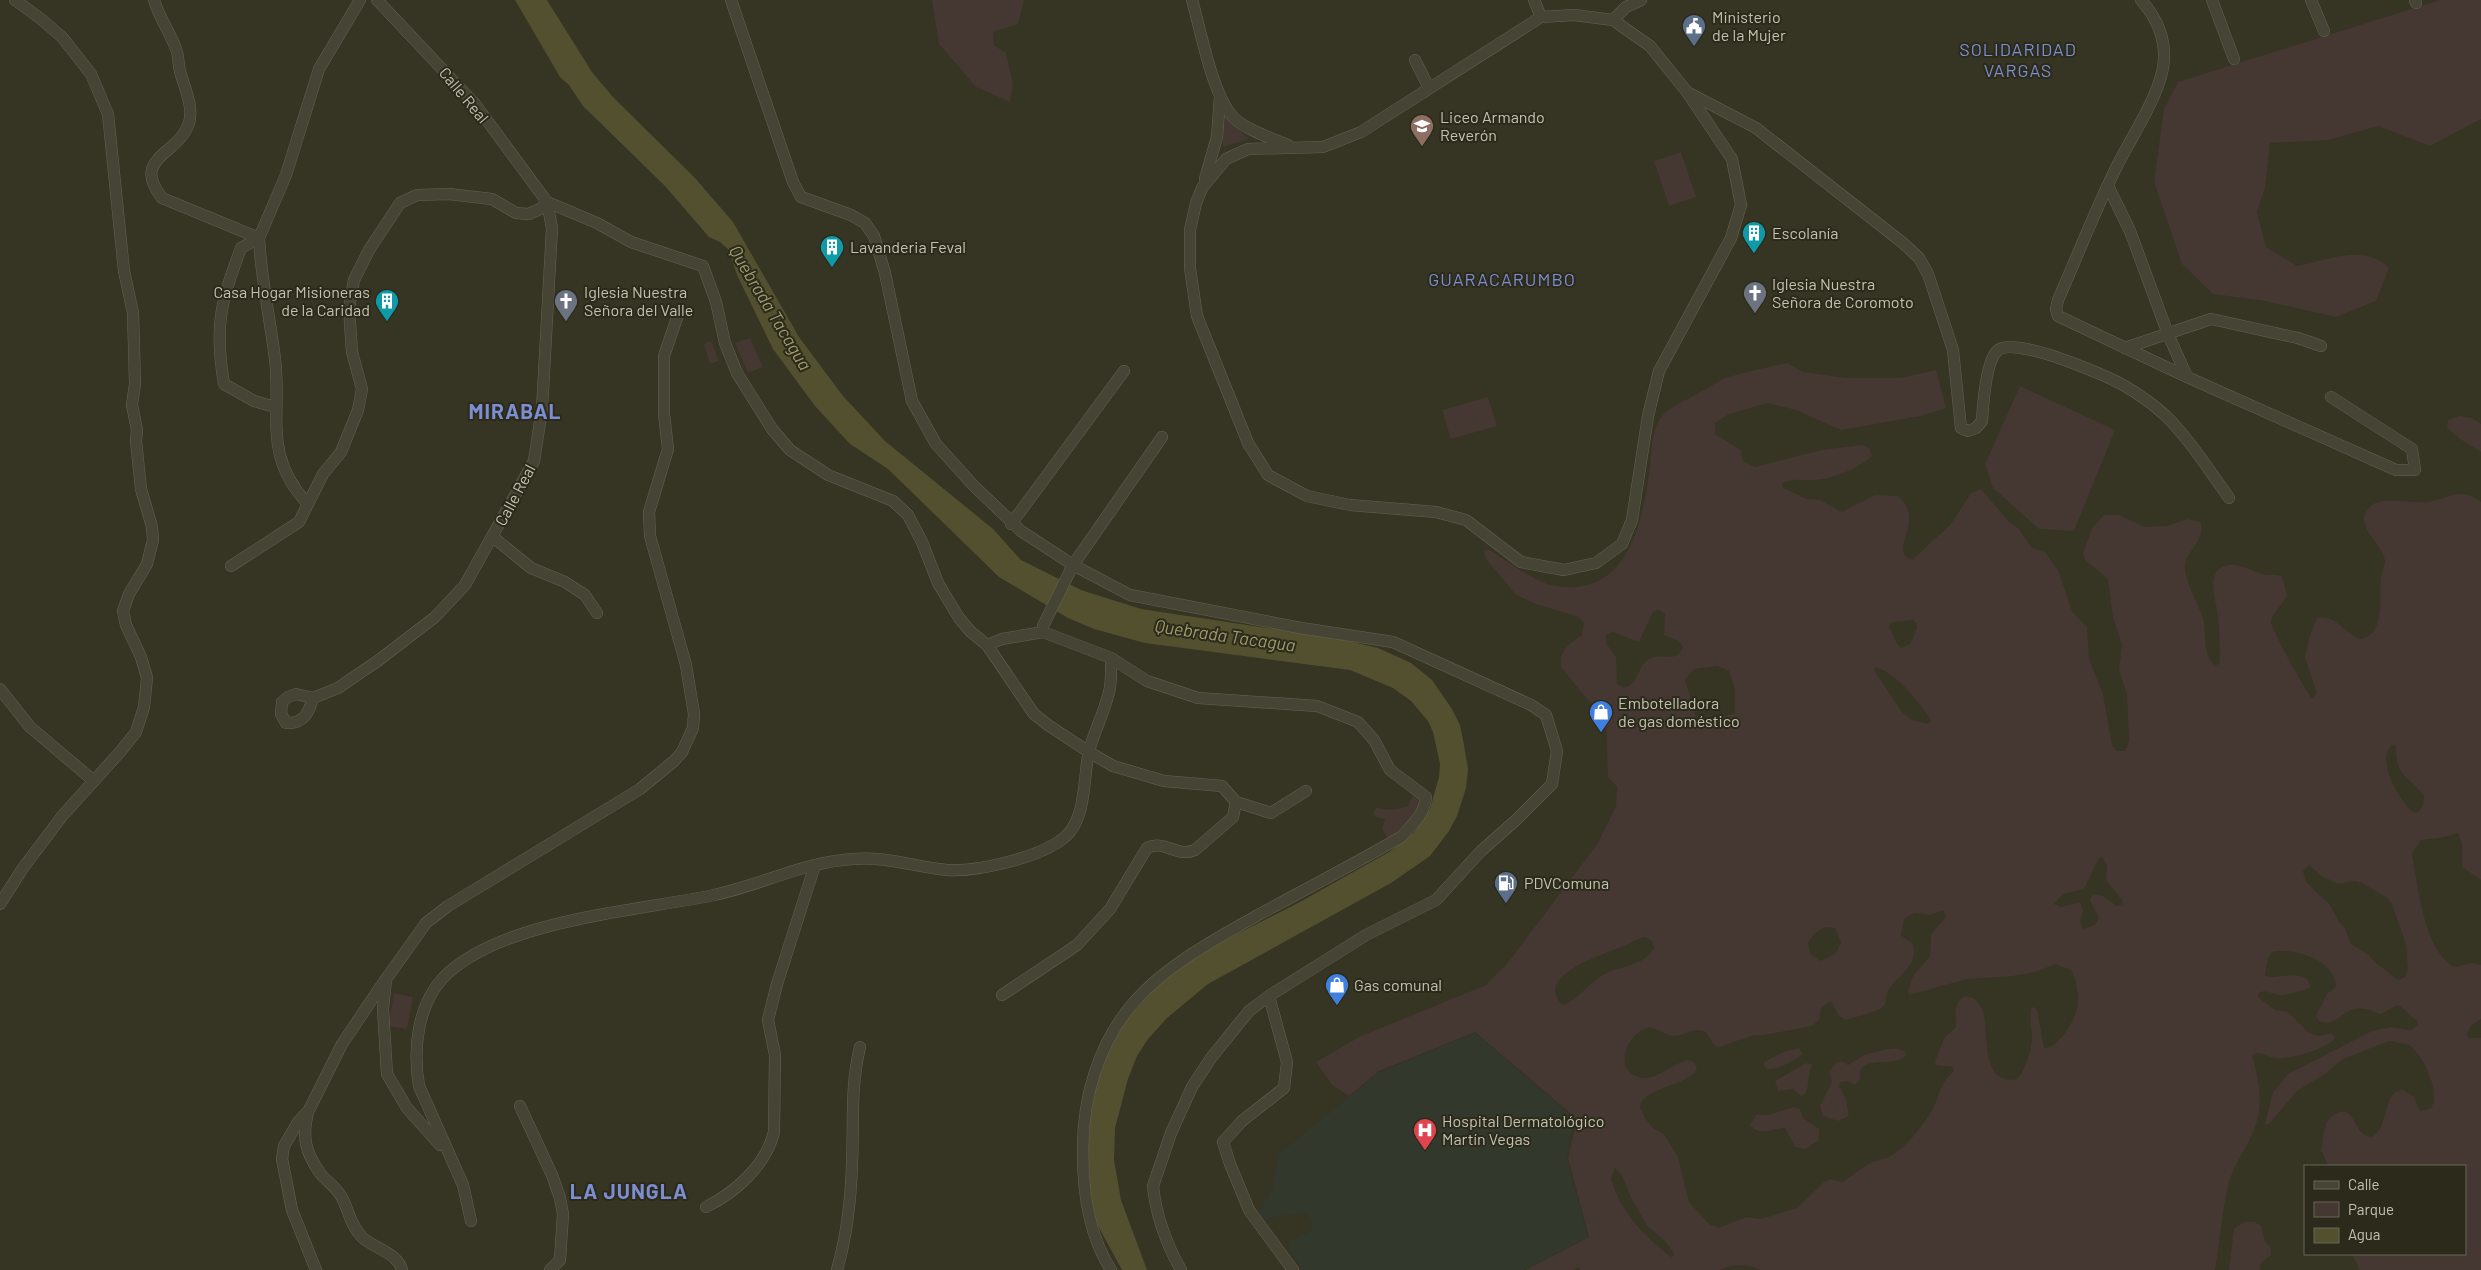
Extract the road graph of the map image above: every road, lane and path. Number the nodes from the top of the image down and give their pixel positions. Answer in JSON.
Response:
{"nodes":[{"id":1,"x":15,"y":0,"type":"edge"},
{"id":2,"x":154,"y":0,"type":"edge"},
{"id":3,"x":360,"y":0,"type":"edge"},
{"id":4,"x":377,"y":0,"type":"edge"},
{"id":5,"x":731,"y":0,"type":"edge"},
{"id":6,"x":1192,"y":0,"type":"edge"},
{"id":7,"x":1534,"y":0,"type":"edge"},
{"id":8,"x":1641,"y":0,"type":"edge"},
{"id":9,"x":2141,"y":0,"type":"edge"},
{"id":10,"x":2212,"y":0,"type":"edge"},
{"id":11,"x":2311,"y":0,"type":"edge"},
{"id":12,"x":1541,"y":17,"type":"junction"},
{"id":13,"x":1613,"y":20,"type":"junction"},
{"id":14,"x":2324,"y":31,"type":"dead end"},
{"id":15,"x":2234,"y":59,"type":"dead end"},
{"id":16,"x":1415,"y":60,"type":"dead end"},
{"id":17,"x":1429,"y":88,"type":"junction"},
{"id":18,"x":1687,"y":92,"type":"junction"},
{"id":19,"x":1220,"y":96,"type":"junction"},
{"id":20,"x":1292,"y":146,"type":"junction"},
{"id":21,"x":2108,"y":186,"type":"junction"},
{"id":22,"x":1202,"y":188,"type":"junction"},
{"id":23,"x":546,"y":202,"type":"junction"},
{"id":24,"x":259,"y":238,"type":"junction"},
{"id":25,"x":679,"y":312,"type":"dead end"},
{"id":26,"x":2168,"y":334,"type":"junction"},
{"id":27,"x":2320,"y":346,"type":"dead end"},
{"id":28,"x":2125,"y":348,"type":"junction"},
{"id":29,"x":1124,"y":371,"type":"dead end"},
{"id":30,"x":2187,"y":377,"type":"junction"},
{"id":31,"x":2331,"y":397,"type":"dead end"},
{"id":32,"x":275,"y":407,"type":"junction"},
{"id":33,"x":1162,"y":437,"type":"dead end"},
{"id":34,"x":2229,"y":498,"type":"dead end"},
{"id":35,"x":307,"y":503,"type":"junction"},
{"id":36,"x":1011,"y":524,"type":"junction"},
{"id":37,"x":493,"y":537,"type":"junction"},
{"id":38,"x":231,"y":566,"type":"dead end"},
{"id":39,"x":1073,"y":566,"type":"junction"},
{"id":40,"x":597,"y":613,"type":"dead end"},
{"id":41,"x":1043,"y":629,"type":"junction"},
{"id":42,"x":987,"y":645,"type":"junction"},
{"id":43,"x":1111,"y":658,"type":"junction"},
{"id":44,"x":0,"y":689,"type":"edge"},
{"id":45,"x":313,"y":698,"type":"dead end"},
{"id":46,"x":1089,"y":752,"type":"junction"},
{"id":47,"x":94,"y":781,"type":"junction"},
{"id":48,"x":1306,"y":791,"type":"dead end"},
{"id":49,"x":1236,"y":802,"type":"junction"},
{"id":50,"x":815,"y":865,"type":"junction"},
{"id":51,"x":0,"y":904,"type":"edge"},
{"id":52,"x":386,"y":978,"type":"junction"},
{"id":53,"x":1002,"y":995,"type":"dead end"},
{"id":54,"x":1269,"y":996,"type":"junction"},
{"id":55,"x":860,"y":1048,"type":"dead end"},
{"id":56,"x":520,"y":1106,"type":"dead end"},
{"id":57,"x":309,"y":1110,"type":"junction"},
{"id":58,"x":447,"y":1154,"type":"junction"},
{"id":59,"x":706,"y":1208,"type":"dead end"},
{"id":60,"x":471,"y":1221,"type":"dead end"},
{"id":61,"x":561,"y":1267,"type":"edge"},
{"id":62,"x":316,"y":1270,"type":"edge"},
{"id":63,"x":402,"y":1270,"type":"edge"},
{"id":64,"x":550,"y":1270,"type":"edge"},
{"id":65,"x":836,"y":1270,"type":"edge"},
{"id":66,"x":1111,"y":1270,"type":"edge"},
{"id":67,"x":1181,"y":1270,"type":"edge"},
{"id":68,"x":1293,"y":1270,"type":"edge"}],
"edges":[{"from":1,"to":47,"type":"street"},
{"from":2,"to":24,"type":"street"},
{"from":3,"to":24,"type":"street"},
{"from":4,"to":23,"type":"street","name":"Calle Real"},
{"from":5,"to":36,"type":"street"},
{"from":6,"to":19,"type":"street"},
{"from":7,"to":12,"type":"street"},
{"from":8,"to":13,"type":"street"},
{"from":9,"to":21,"type":"street"},
{"from":10,"to":15,"type":"street"},
{"from":11,"to":14,"type":"street"},
{"from":12,"to":13,"type":"street"},
{"from":12,"to":17,"type":"street"},
{"from":13,"to":18,"type":"street"},
{"from":16,"to":17,"type":"street"},
{"from":17,"to":20,"type":"street"},
{"from":18,"to":22,"type":"street"},
{"from":18,"to":34,"type":"street"},
{"from":19,"to":20,"type":"street"},
{"from":19,"to":22,"type":"street"},
{"from":20,"to":22,"type":"street"},
{"from":21,"to":26,"type":"street"},
{"from":21,"to":28,"type":"street"},
{"from":23,"to":35,"type":"street"},
{"from":23,"to":37,"type":"street","name":"Calle Real"},
{"from":23,"to":42,"type":"street"},
{"from":24,"to":32,"type":"street"},
{"from":24,"to":32,"type":"street"},
{"from":25,"to":52,"type":"street"},
{"from":26,"to":27,"type":"street"},
{"from":26,"to":28,"type":"street"},
{"from":26,"to":30,"type":"street"},
{"from":28,"to":30,"type":"street"},
{"from":29,"to":36,"type":"street"},
{"from":30,"to":31,"type":"street"},
{"from":32,"to":35,"type":"street"},
{"from":33,"to":39,"type":"street"},
{"from":35,"to":38,"type":"street"},
{"from":36,"to":39,"type":"street"},
{"from":37,"to":40,"type":"street"},
{"from":37,"to":45,"type":"street","name":"Calle Real"},
{"from":39,"to":41,"type":"street"},
{"from":39,"to":54,"type":"street"},
{"from":41,"to":42,"type":"street"},
{"from":41,"to":43,"type":"street"},
{"from":42,"to":46,"type":"street"},
{"from":43,"to":46,"type":"street"},
{"from":43,"to":66,"type":"street"},
{"from":44,"to":47,"type":"street"},
{"from":46,"to":49,"type":"street"},
{"from":46,"to":50,"type":"street"},
{"from":47,"to":51,"type":"street"},
{"from":48,"to":49,"type":"street"},
{"from":49,"to":53,"type":"street"},
{"from":50,"to":58,"type":"street"},
{"from":50,"to":59,"type":"street"},
{"from":52,"to":57,"type":"street"},
{"from":52,"to":58,"type":"street"},
{"from":54,"to":67,"type":"street"},
{"from":54,"to":68,"type":"street"},
{"from":55,"to":65,"type":"street"},
{"from":56,"to":61,"type":"street"},
{"from":57,"to":62,"type":"street"},
{"from":57,"to":63,"type":"street"},
{"from":58,"to":60,"type":"street"},
{"from":61,"to":64,"type":"street"}]}
